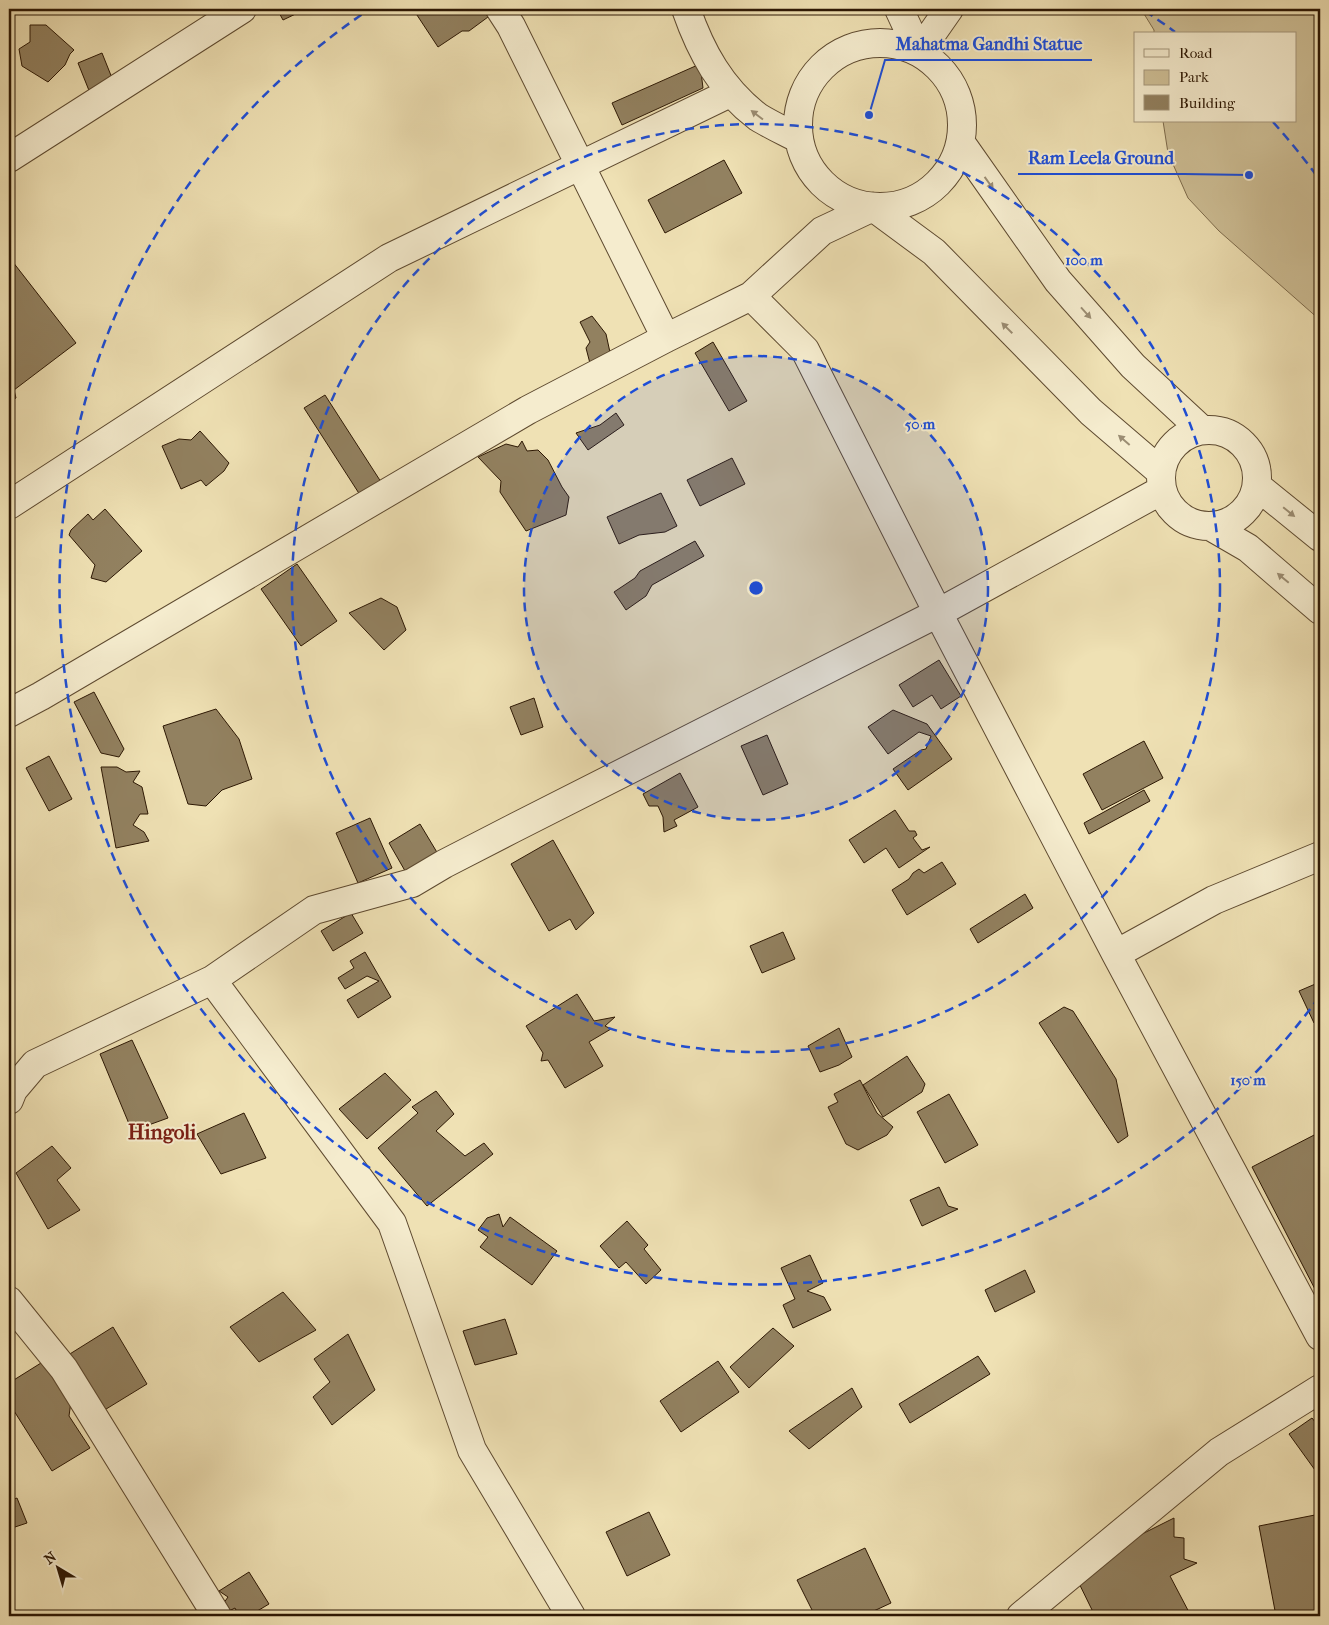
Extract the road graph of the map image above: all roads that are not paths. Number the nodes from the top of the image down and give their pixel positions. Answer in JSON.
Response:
{"nodes":[{"id":1,"x":242,"y":9,"type":"edge"},
{"id":2,"x":500,"y":9,"type":"edge"},
{"id":3,"x":686,"y":9,"type":"edge"},
{"id":4,"x":899,"y":9,"type":"edge"},
{"id":5,"x":949,"y":9,"type":"edge"},
{"id":6,"x":919,"y":52,"type":"junction"},
{"id":7,"x":730,"y":93,"type":"junction"},
{"id":8,"x":799,"y":139,"type":"junction"},
{"id":9,"x":960,"y":143,"type":"junction"},
{"id":10,"x":9,"y":158,"type":"edge"},
{"id":11,"x":581,"y":166,"type":"junction"},
{"id":12,"x":873,"y":206,"type":"junction"},
{"id":13,"x":751,"y":296,"type":"junction"},
{"id":14,"x":666,"y":338,"type":"junction"},
{"id":15,"x":1202,"y":430,"type":"junction"},
{"id":16,"x":1161,"y":481,"type":"junction"},
{"id":17,"x":1257,"y":486,"type":"junction"},
{"id":18,"x":9,"y":505,"type":"edge"},
{"id":19,"x":1210,"y":526,"type":"junction"},
{"id":20,"x":1320,"y":537,"type":"edge"},
{"id":21,"x":1320,"y":610,"type":"edge"},
{"id":22,"x":938,"y":613,"type":"junction"},
{"id":23,"x":9,"y":712,"type":"edge"},
{"id":24,"x":1320,"y":856,"type":"edge"},
{"id":25,"x":1116,"y":954,"type":"junction"},
{"id":26,"x":212,"y":980,"type":"junction"},
{"id":27,"x":9,"y":1100,"type":"edge"},
{"id":28,"x":9,"y":1301,"type":"edge"},
{"id":29,"x":1320,"y":1336,"type":"edge"},
{"id":30,"x":1320,"y":1389,"type":"edge"},
{"id":31,"x":217,"y":1616,"type":"edge"},
{"id":32,"x":571,"y":1616,"type":"edge"},
{"id":33,"x":1021,"y":1616,"type":"edge"}],
"edges":[{"from":1,"to":10,"type":"street"},
{"from":2,"to":11,"type":"street"},
{"from":3,"to":7,"type":"street"},
{"from":4,"to":6,"type":"street"},
{"from":5,"to":6,"type":"street"},
{"from":6,"to":8,"type":"street"},
{"from":6,"to":9,"type":"street"},
{"from":8,"to":7,"type":"street","one_way":true},
{"from":7,"to":11,"type":"street"},
{"from":8,"to":12,"type":"street"},
{"from":9,"to":12,"type":"street"},
{"from":9,"to":15,"type":"street","one_way":true},
{"from":11,"to":14,"type":"street"},
{"from":11,"to":18,"type":"street"},
{"from":12,"to":13,"type":"street"},
{"from":16,"to":12,"type":"street","one_way":true},
{"from":13,"to":14,"type":"street"},
{"from":13,"to":22,"type":"street"},
{"from":14,"to":23,"type":"street"},
{"from":15,"to":16,"type":"street"},
{"from":15,"to":17,"type":"street"},
{"from":16,"to":19,"type":"street"},
{"from":16,"to":22,"type":"street"},
{"from":17,"to":19,"type":"street"},
{"from":17,"to":20,"type":"street","one_way":true},
{"from":21,"to":19,"type":"street","one_way":true},
{"from":22,"to":25,"type":"street"},
{"from":22,"to":26,"type":"street"},
{"from":24,"to":25,"type":"street"},
{"from":25,"to":29,"type":"street"},
{"from":26,"to":27,"type":"street"},
{"from":26,"to":32,"type":"street"},
{"from":28,"to":31,"type":"street"},
{"from":30,"to":33,"type":"street"}]}
